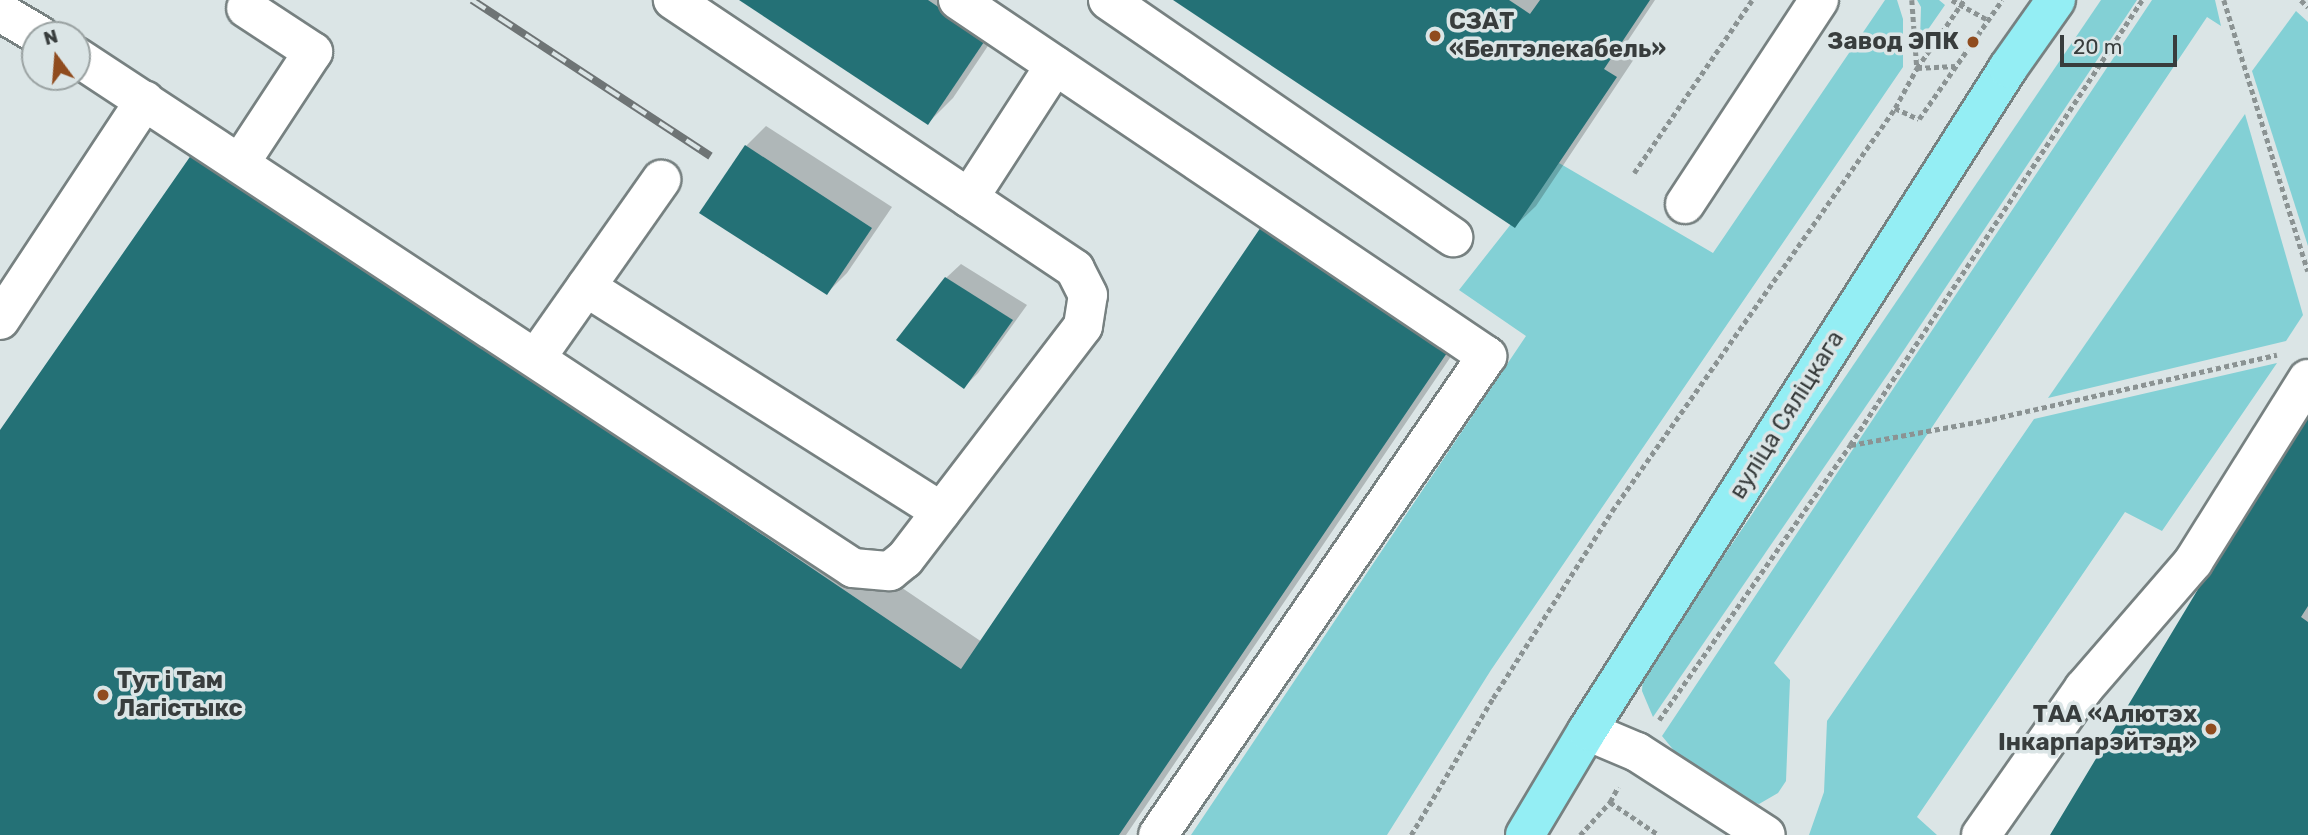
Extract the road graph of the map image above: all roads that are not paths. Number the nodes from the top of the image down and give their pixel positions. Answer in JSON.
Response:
{"nodes":[{"id":1,"x":673,"y":0,"type":"edge"},
{"id":2,"x":958,"y":0,"type":"edge"},
{"id":3,"x":1108,"y":0,"type":"edge"},
{"id":4,"x":1819,"y":0,"type":"edge"},
{"id":5,"x":2056,"y":0,"type":"edge"},
{"id":6,"x":246,"y":8,"type":"dead end"},
{"id":7,"x":0,"y":12,"type":"edge"},
{"id":8,"x":21,"y":24,"type":"edge"},
{"id":9,"x":1055,"y":65,"type":"junction"},
{"id":10,"x":91,"y":66,"type":"edge"},
{"id":11,"x":145,"y":100,"type":"junction"},
{"id":12,"x":240,"y":163,"type":"junction"},
{"id":13,"x":661,"y":180,"type":"dead end"},
{"id":14,"x":969,"y":198,"type":"junction"},
{"id":15,"x":1685,"y":204,"type":"dead end"},
{"id":16,"x":1453,"y":237,"type":"dead end"},
{"id":17,"x":586,"y":287,"type":"junction"},
{"id":18,"x":0,"y":320,"type":"edge"},
{"id":19,"x":536,"y":358,"type":"junction"},
{"id":20,"x":2295,"y":367,"type":"edge"},
{"id":21,"x":941,"y":511,"type":"junction"},
{"id":22,"x":1587,"y":732,"type":"junction"},
{"id":23,"x":1158,"y":835,"type":"edge"},
{"id":24,"x":1525,"y":835,"type":"edge"},
{"id":25,"x":1766,"y":835,"type":"edge"},
{"id":26,"x":1981,"y":835,"type":"edge"}],
"edges":[{"from":1,"to":14,"type":"lane"},
{"from":2,"to":9,"type":"lane"},
{"from":3,"to":16,"type":"lane"},
{"from":4,"to":15,"type":"lane"},
{"from":5,"to":22,"type":"main road","name":"вуліца Сяліцкага"},
{"from":6,"to":12,"type":"lane"},
{"from":7,"to":8,"type":"lane"},
{"from":9,"to":14,"type":"lane"},
{"from":9,"to":23,"type":"lane"},
{"from":10,"to":11,"type":"lane"},
{"from":11,"to":12,"type":"lane"},
{"from":11,"to":18,"type":"lane"},
{"from":12,"to":19,"type":"lane"},
{"from":13,"to":17,"type":"lane"},
{"from":14,"to":21,"type":"lane"},
{"from":17,"to":19,"type":"lane"},
{"from":17,"to":21,"type":"lane"},
{"from":19,"to":21,"type":"lane"},
{"from":20,"to":26,"type":"lane"},
{"from":22,"to":24,"type":"main road","name":"вуліца Сяліцкага"},
{"from":22,"to":25,"type":"lane"}]}
